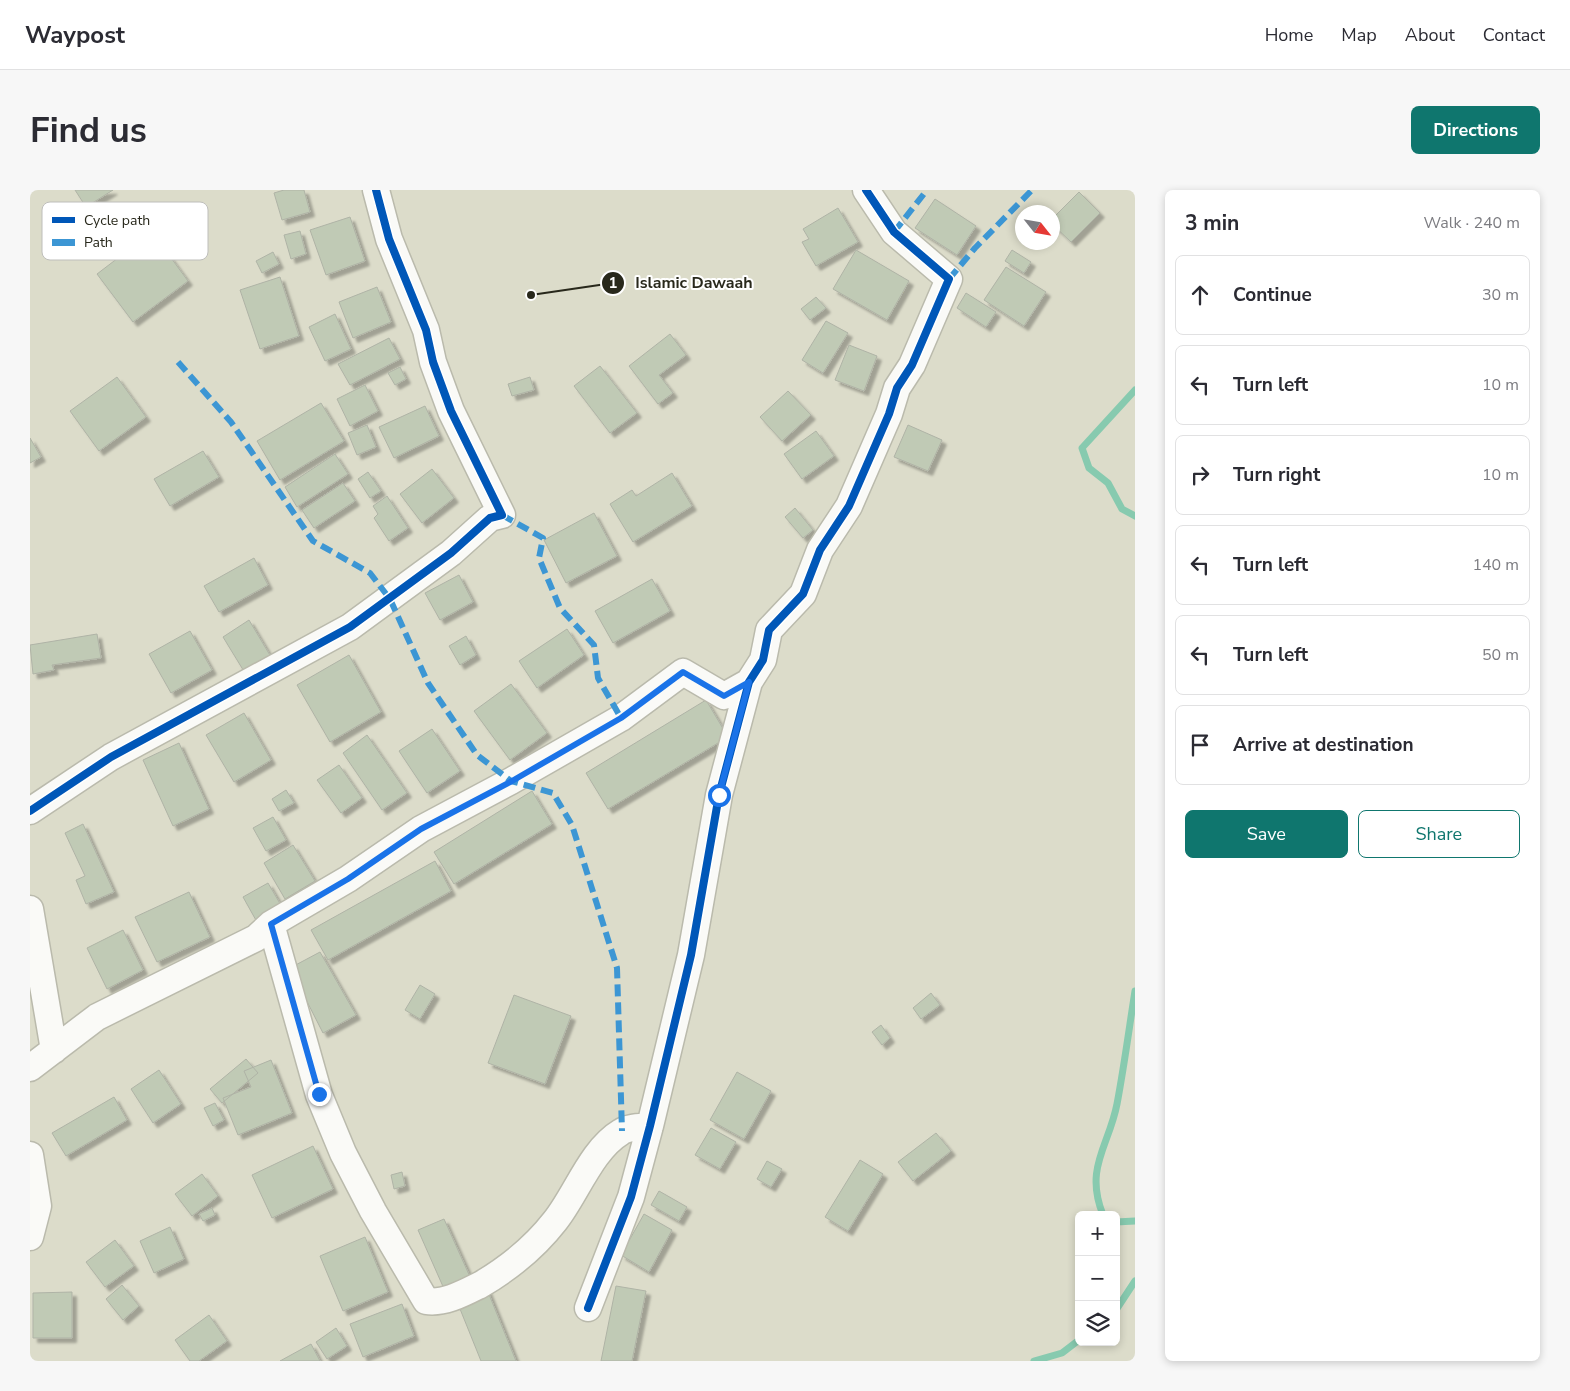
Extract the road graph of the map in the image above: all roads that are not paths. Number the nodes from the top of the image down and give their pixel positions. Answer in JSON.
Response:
{"nodes":[{"id":1,"x":376,"y":190,"type":"edge"},
{"id":2,"x":866,"y":190,"type":"edge"},
{"id":3,"x":749,"y":682,"type":"junction"},
{"id":4,"x":30,"y":811,"type":"edge"},
{"id":5,"x":30,"y":909,"type":"edge"},
{"id":6,"x":271,"y":924,"type":"junction"},
{"id":7,"x":54,"y":1050,"type":"junction"},
{"id":8,"x":30,"y":1068,"type":"edge"},
{"id":9,"x":650,"y":1126,"type":"junction"},
{"id":10,"x":30,"y":1155,"type":"edge"},
{"id":11,"x":30,"y":1237,"type":"edge"},
{"id":12,"x":588,"y":1308,"type":"dead end"}],
"edges":[{"from":1,"to":4,"type":"street"},
{"from":2,"to":3,"type":"street"},
{"from":3,"to":6,"type":"street"},
{"from":3,"to":9,"type":"street"},
{"from":5,"to":7,"type":"street"},
{"from":6,"to":7,"type":"street"},
{"from":6,"to":9,"type":"street"},
{"from":7,"to":8,"type":"street"},
{"from":9,"to":12,"type":"street"},
{"from":10,"to":11,"type":"street"}]}
